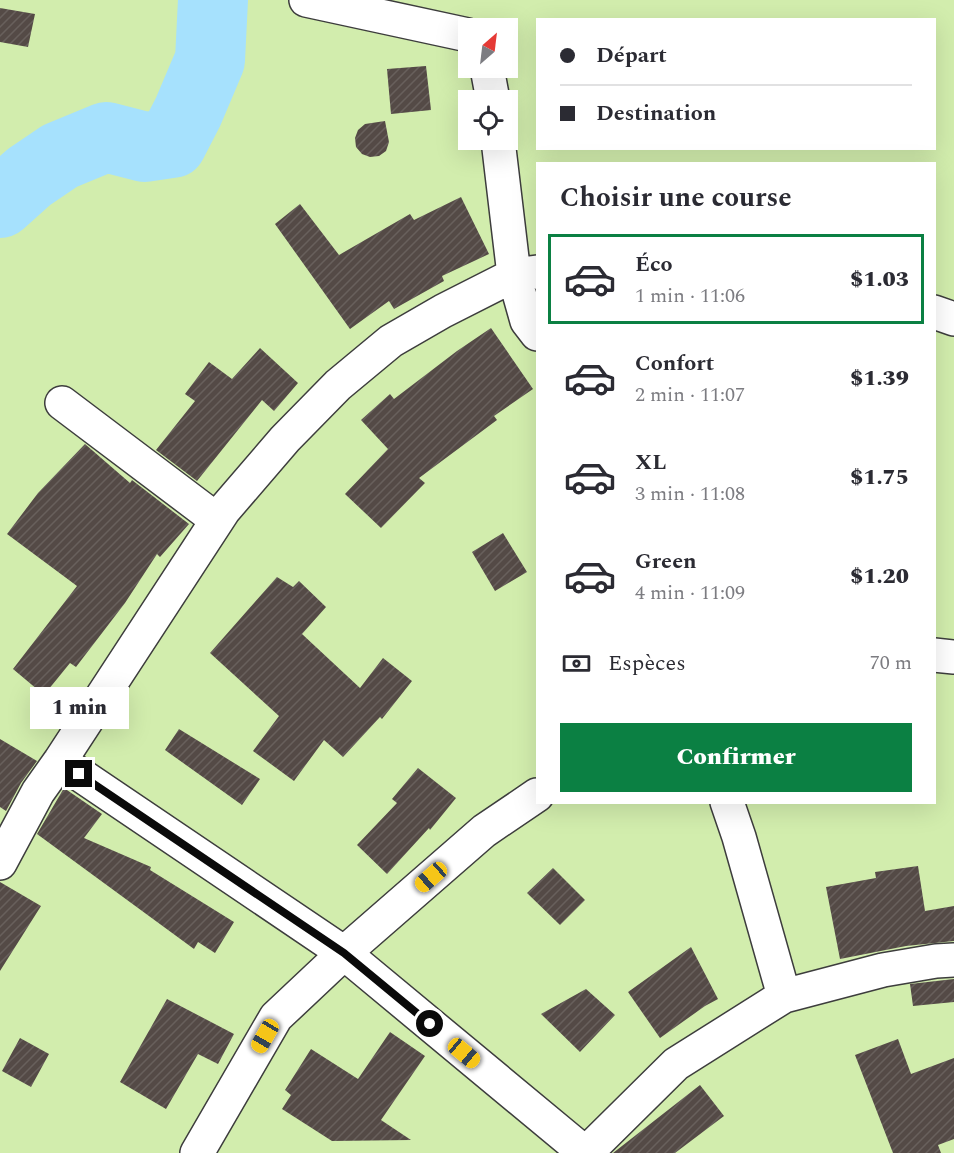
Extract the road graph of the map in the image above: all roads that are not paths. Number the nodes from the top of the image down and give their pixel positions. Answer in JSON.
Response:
{"nodes":[{"id":1,"x":306,"y":0,"type":"edge"},
{"id":2,"x":458,"y":33,"type":"edge"},
{"id":3,"x":500,"y":150,"type":"edge"},
{"id":4,"x":526,"y":273,"type":"edge"},
{"id":5,"x":936,"y":313,"type":"edge"},
{"id":6,"x":954,"y":319,"type":"edge"},
{"id":7,"x":536,"y":333,"type":"edge"},
{"id":8,"x":62,"y":404,"type":"dead end"},
{"id":9,"x":217,"y":520,"type":"junction"},
{"id":10,"x":60,"y":761,"type":"junction"},
{"id":11,"x":536,"y":796,"type":"edge"},
{"id":12,"x":728,"y":804,"type":"edge"},
{"id":13,"x":0,"y":863,"type":"edge"},
{"id":14,"x":344,"y":953,"type":"junction"},
{"id":15,"x":954,"y":960,"type":"edge"},
{"id":16,"x":784,"y":996,"type":"junction"},
{"id":17,"x":197,"y":1153,"type":"edge"},
{"id":18,"x":585,"y":1153,"type":"edge"}],
"edges":[{"from":1,"to":2,"type":"street"},
{"from":3,"to":4,"type":"street"},
{"from":4,"to":7,"type":"street"},
{"from":4,"to":9,"type":"street"},
{"from":5,"to":6,"type":"street"},
{"from":8,"to":9,"type":"street"},
{"from":9,"to":10,"type":"street"},
{"from":10,"to":13,"type":"street"},
{"from":10,"to":14,"type":"street"},
{"from":11,"to":14,"type":"street"},
{"from":12,"to":16,"type":"street"},
{"from":14,"to":17,"type":"street"},
{"from":14,"to":18,"type":"street"},
{"from":15,"to":16,"type":"street"},
{"from":16,"to":18,"type":"street"}]}
